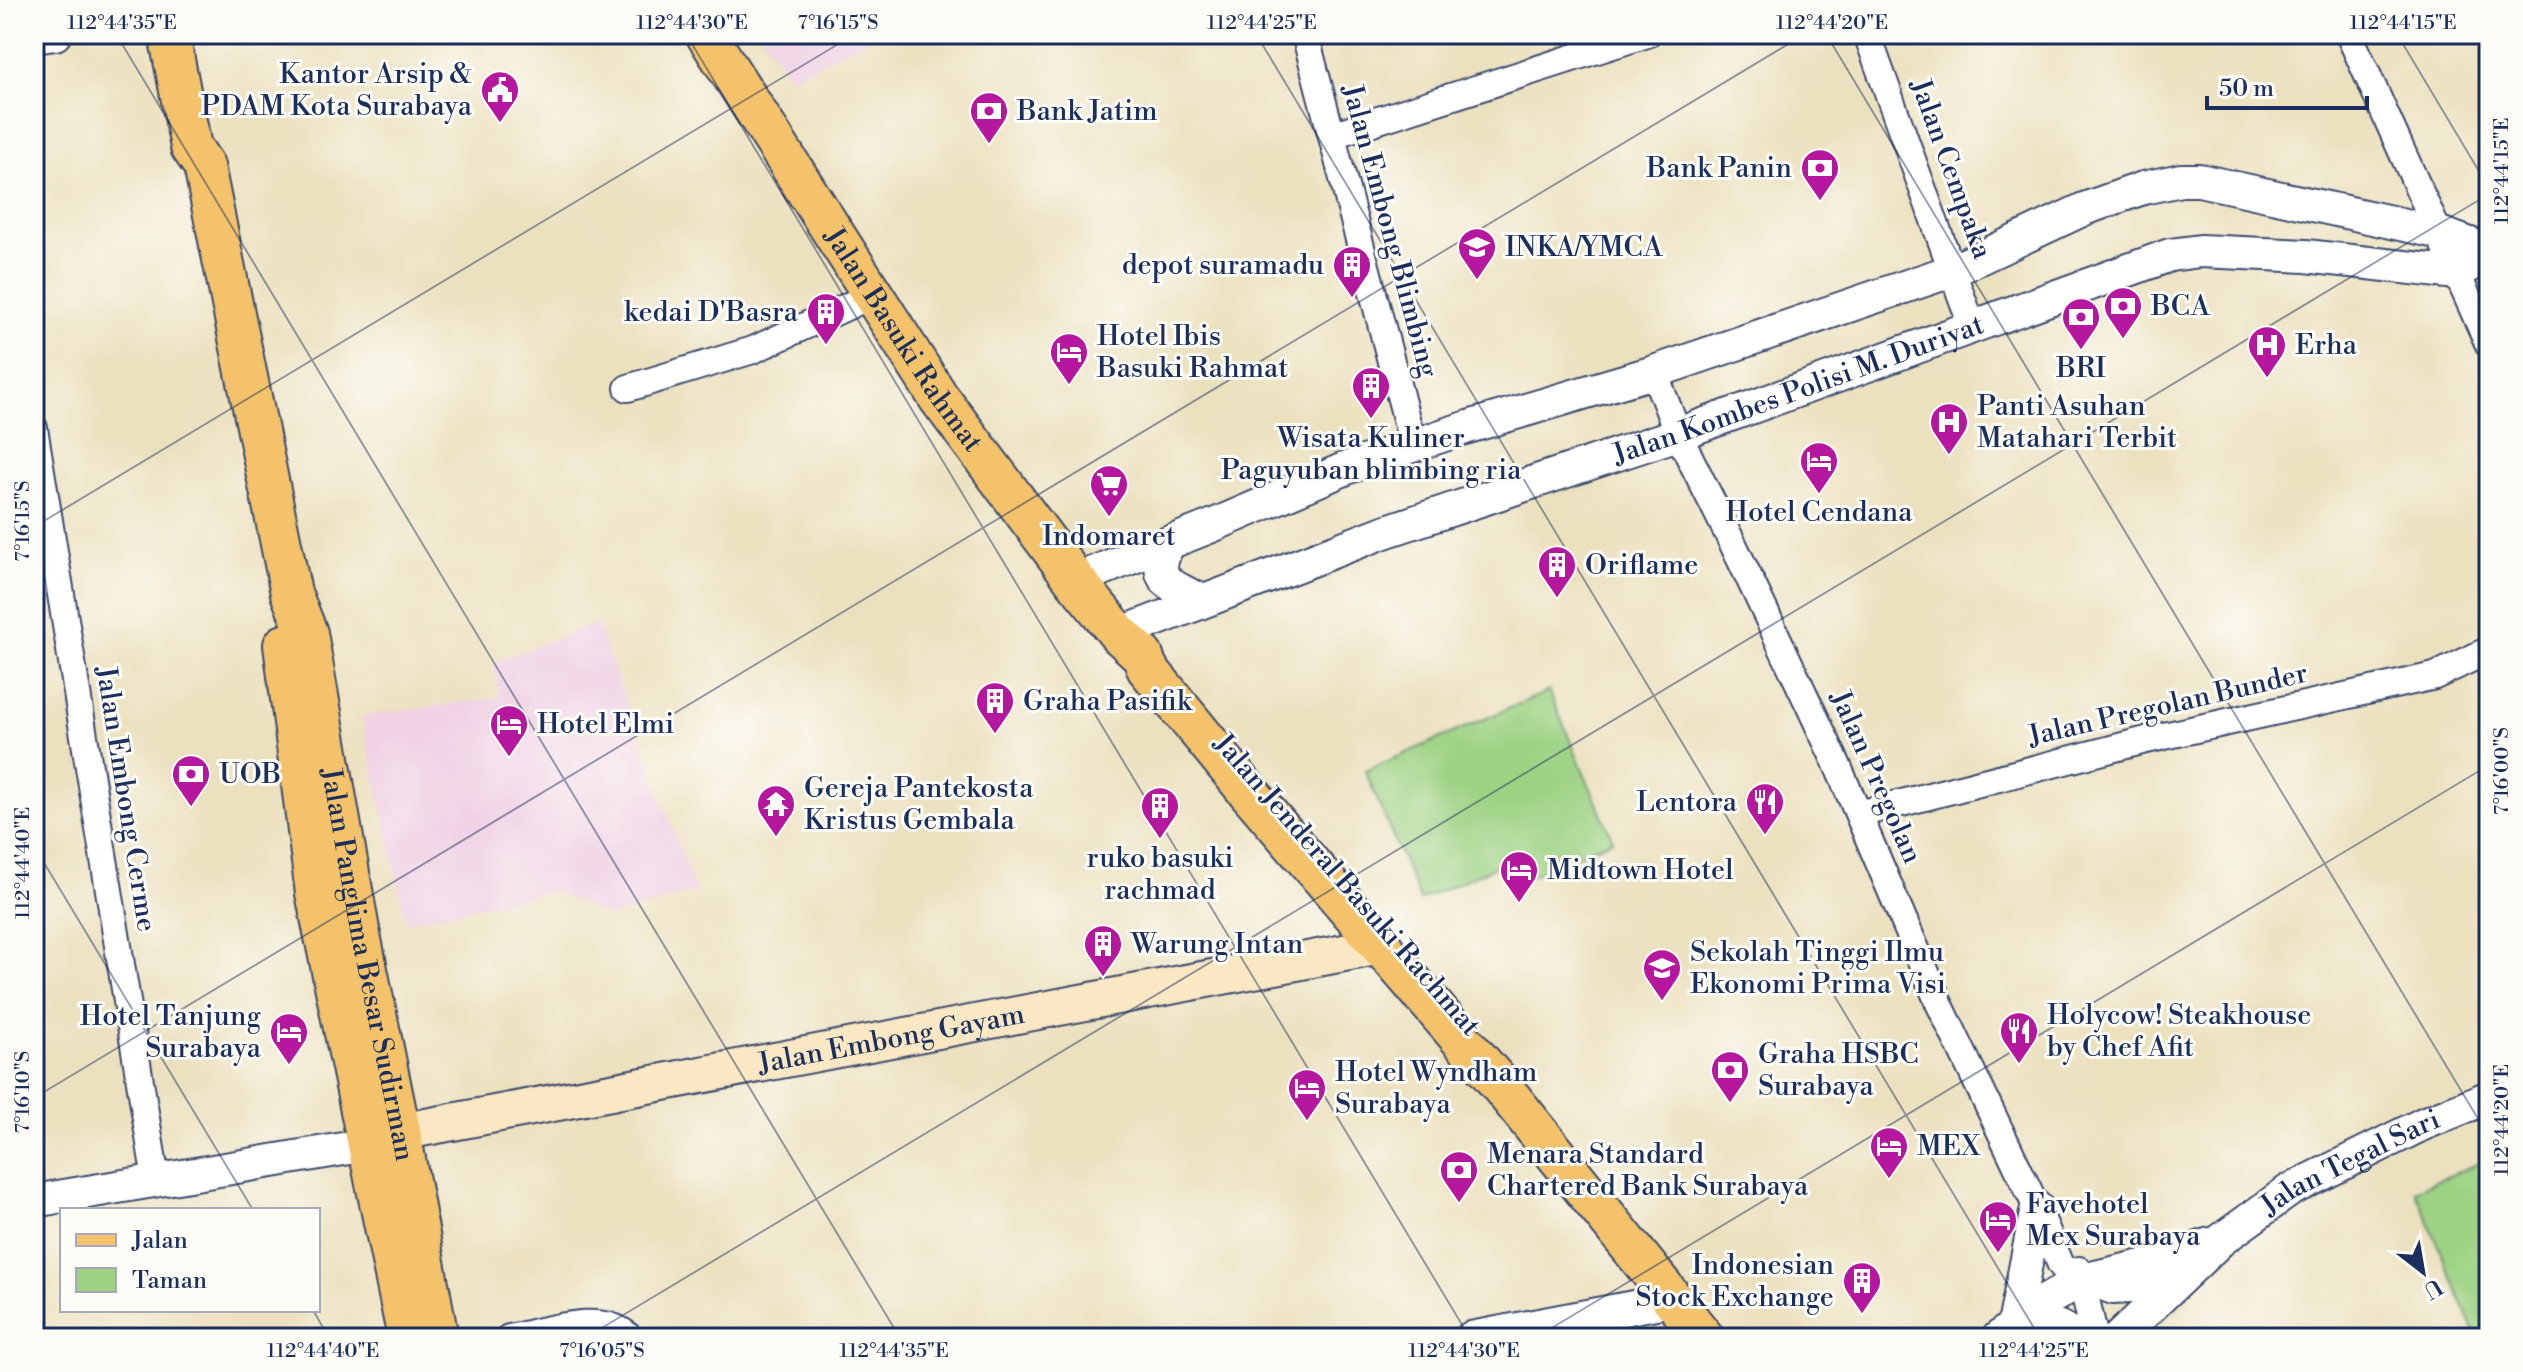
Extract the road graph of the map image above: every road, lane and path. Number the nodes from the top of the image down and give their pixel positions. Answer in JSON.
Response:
{"nodes":[{"id":1,"x":55,"y":34,"type":"edge"},
{"id":2,"x":706,"y":34,"type":"edge"},
{"id":3,"x":1305,"y":34,"type":"edge"},
{"id":4,"x":1647,"y":34,"type":"edge"},
{"id":5,"x":1867,"y":34,"type":"edge"},
{"id":6,"x":2349,"y":34,"type":"edge"},
{"id":7,"x":171,"y":35,"type":"edge"},
{"id":8,"x":34,"y":37,"type":"edge"},
{"id":9,"x":1332,"y":135,"type":"junction"},
{"id":10,"x":2437,"y":232,"type":"junction"},
{"id":11,"x":2489,"y":253,"type":"edge"},
{"id":12,"x":1954,"y":270,"type":"junction"},
{"id":13,"x":2457,"y":273,"type":"junction"},
{"id":14,"x":874,"y":294,"type":"junction"},
{"id":15,"x":1972,"y":326,"type":"junction"},
{"id":16,"x":2489,"y":345,"type":"edge"},
{"id":17,"x":1654,"y":372,"type":"junction"},
{"id":18,"x":628,"y":388,"type":"dead end"},
{"id":19,"x":34,"y":428,"type":"edge"},
{"id":20,"x":1678,"y":434,"type":"junction"},
{"id":21,"x":1413,"y":445,"type":"junction"},
{"id":22,"x":1170,"y":542,"type":"junction"},
{"id":23,"x":1075,"y":580,"type":"junction"},
{"id":24,"x":1201,"y":600,"type":"junction"},
{"id":25,"x":1131,"y":645,"type":"junction"},
{"id":26,"x":2489,"y":650,"type":"edge"},
{"id":27,"x":1859,"y":814,"type":"junction"},
{"id":28,"x":1381,"y":946,"type":"junction"},
{"id":29,"x":2489,"y":1097,"type":"edge"},
{"id":30,"x":384,"y":1138,"type":"junction"},
{"id":31,"x":156,"y":1180,"type":"junction"},
{"id":32,"x":34,"y":1201,"type":"edge"},
{"id":33,"x":2037,"y":1208,"type":"junction"},
{"id":34,"x":2221,"y":1240,"type":"junction"},
{"id":35,"x":2080,"y":1270,"type":"junction"},
{"id":36,"x":1671,"y":1300,"type":"junction"},
{"id":37,"x":2005,"y":1332,"type":"edge"},
{"id":38,"x":408,"y":1338,"type":"edge"},
{"id":39,"x":438,"y":1338,"type":"edge"},
{"id":40,"x":509,"y":1338,"type":"edge"},
{"id":41,"x":630,"y":1338,"type":"edge"},
{"id":42,"x":1471,"y":1338,"type":"edge"},
{"id":43,"x":1704,"y":1338,"type":"edge"},
{"id":44,"x":1733,"y":1338,"type":"edge"},
{"id":45,"x":2075,"y":1338,"type":"edge"},
{"id":46,"x":2095,"y":1338,"type":"edge"},
{"id":47,"x":2118,"y":1338,"type":"edge"}],
"edges":[{"from":1,"to":8,"type":"street"},
{"from":2,"to":14,"type":"main road","name":"Jalan Basuki Rahmat"},
{"from":3,"to":9,"type":"street","name":"Jalan Embong Blimbing"},
{"from":4,"to":9,"type":"street"},
{"from":5,"to":12,"type":"street","name":"Jalan Cempaka"},
{"from":6,"to":10,"type":"street"},
{"from":7,"to":30,"type":"main road","name":"Jalan Panglima Besar Sudirman"},
{"from":9,"to":21,"type":"street","name":"Jalan Embong Blimbing"},
{"from":10,"to":11,"type":"street","name":"Jalan Kombes Polisi M. Duriyat"},
{"from":10,"to":12,"type":"street","name":"Jalan Kombes Polisi M. Duriyat"},
{"from":10,"to":13,"type":"street"},
{"from":11,"to":13,"type":"street"},
{"from":12,"to":15,"type":"street","name":"Jalan Cempaka"},
{"from":12,"to":17,"type":"street","name":"Jalan Kombes Polisi M. Duriyat"},
{"from":13,"to":15,"type":"street","name":"Jalan Kombes Polisi M. Duriyat"},
{"from":13,"to":16,"type":"street"},
{"from":14,"to":18,"type":"street"},
{"from":14,"to":23,"type":"main road","name":"Jalan Basuki Rahmat"},
{"from":15,"to":20,"type":"street","name":"Jalan Kombes Polisi M. Duriyat"},
{"from":17,"to":20,"type":"street","name":"Jalan Pregolan"},
{"from":17,"to":21,"type":"street","name":"Jalan Kombes Polisi M. Duriyat"},
{"from":19,"to":31,"type":"street","name":"Jalan Embong Cerme"},
{"from":20,"to":24,"type":"street","name":"Jalan Kombes Polisi M. Duriyat"},
{"from":20,"to":27,"type":"street","name":"Jalan Pregolan"},
{"from":21,"to":22,"type":"street","name":"Jalan Kombes Polisi M. Duriyat"},
{"from":22,"to":23,"type":"street","name":"Jalan Kombes Polisi M. Duriyat"},
{"from":22,"to":24,"type":"street"},
{"from":23,"to":25,"type":"main road","name":"Jalan Basuki Rahmat"},
{"from":24,"to":25,"type":"street","name":"Jalan Kombes Polisi M. Duriyat"},
{"from":25,"to":28,"type":"main road","name":"Jalan Jenderal Basuki Rachmat"},
{"from":25,"to":44,"type":"main road","name":"Jalan Jenderal Basuki Rachmat"},
{"from":26,"to":27,"type":"street","name":"Jalan Pregolan Bunder"},
{"from":27,"to":33,"type":"street","name":"Jalan Pregolan"},
{"from":28,"to":30,"type":"main road","name":"Jalan Embong Gayam"},
{"from":28,"to":36,"type":"main road","name":"Jalan Jenderal Basuki Rachmat"},
{"from":29,"to":34,"type":"street","name":"Jalan Tegal Sari"},
{"from":30,"to":31,"type":"street"},
{"from":30,"to":38,"type":"main road","name":"Jalan Panglima Besar Sudirman"},
{"from":30,"to":39,"type":"main road","name":"Jalan Panglima Besar Sudirman"},
{"from":31,"to":32,"type":"street"},
{"from":33,"to":35,"type":"street","name":"Jalan Pregolan"},
{"from":33,"to":37,"type":"street"},
{"from":34,"to":35,"type":"street"},
{"from":34,"to":35,"type":"street"},
{"from":34,"to":47,"type":"street"},
{"from":35,"to":37,"type":"street"},
{"from":35,"to":46,"type":"street"},
{"from":36,"to":42,"type":"street"},
{"from":36,"to":43,"type":"main road","name":"Jalan Jenderal Basuki Rachmat"},
{"from":37,"to":45,"type":"street"},
{"from":40,"to":41,"type":"street"}]}
